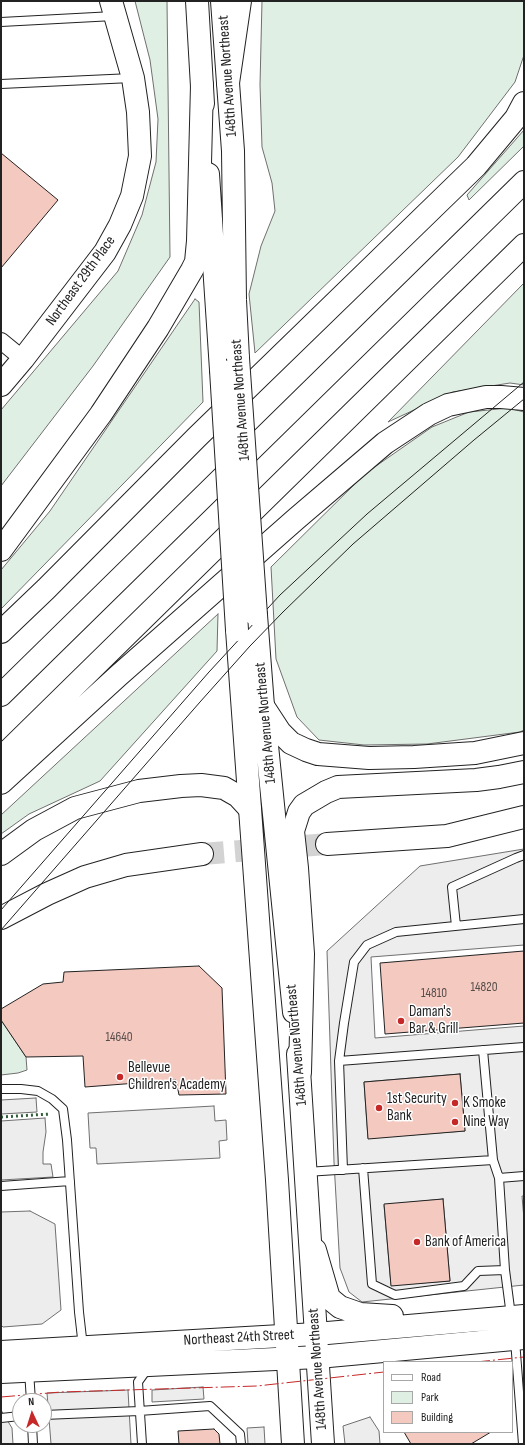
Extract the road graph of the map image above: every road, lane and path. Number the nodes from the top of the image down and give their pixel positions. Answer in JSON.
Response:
{"nodes":[{"id":1,"x":197,"y":1,"type":"edge"},
{"id":2,"x":222,"y":1,"type":"edge"},
{"id":3,"x":240,"y":1,"type":"edge"},
{"id":4,"x":113,"y":8,"type":"edge"},
{"id":5,"x":1,"y":22,"type":"edge"},
{"id":6,"x":133,"y":78,"type":"junction"},
{"id":7,"x":1,"y":84,"type":"edge"},
{"id":8,"x":228,"y":84,"type":"junction"},
{"id":9,"x":202,"y":85,"type":"junction"},
{"id":10,"x":524,"y":103,"type":"edge"},
{"id":11,"x":524,"y":182,"type":"edge"},
{"id":12,"x":524,"y":245,"type":"edge"},
{"id":13,"x":1,"y":341,"type":"edge"},
{"id":14,"x":23,"y":359,"type":"junction"},
{"id":15,"x":1,"y":384,"type":"edge"},
{"id":16,"x":524,"y":399,"type":"edge"},
{"id":17,"x":1,"y":550,"type":"edge"},
{"id":18,"x":1,"y":632,"type":"edge"},
{"id":19,"x":1,"y":695,"type":"edge"},
{"id":20,"x":264,"y":706,"type":"junction"},
{"id":21,"x":524,"y":743,"type":"edge"},
{"id":22,"x":1,"y":758,"type":"edge"},
{"id":23,"x":524,"y":772,"type":"edge"},
{"id":24,"x":1,"y":783,"type":"edge"},
{"id":25,"x":250,"y":809,"type":"junction"},
{"id":26,"x":524,"y":817,"type":"edge"},
{"id":27,"x":327,"y":844,"type":"tunnel mouth"},
{"id":28,"x":1,"y":854,"type":"edge"},
{"id":29,"x":202,"y":854,"type":"tunnel mouth"},
{"id":30,"x":524,"y":855,"type":"edge"},
{"id":31,"x":1,"y":918,"type":"edge"},
{"id":32,"x":524,"y":919,"type":"edge"},
{"id":33,"x":456,"y":926,"type":"junction"},
{"id":34,"x":524,"y":1047,"type":"edge"},
{"id":35,"x":483,"y":1050,"type":"junction"},
{"id":36,"x":339,"y":1061,"type":"junction"},
{"id":37,"x":300,"y":1072,"type":"junction"},
{"id":38,"x":1,"y":1089,"type":"edge"},
{"id":39,"x":493,"y":1160,"type":"junction"},
{"id":40,"x":363,"y":1168,"type":"junction"},
{"id":41,"x":343,"y":1170,"type":"junction"},
{"id":42,"x":306,"y":1172,"type":"junction"},
{"id":43,"x":524,"y":1176,"type":"edge"},
{"id":44,"x":499,"y":1178,"type":"junction"},
{"id":45,"x":70,"y":1181,"type":"junction"},
{"id":46,"x":1,"y":1186,"type":"edge"},
{"id":47,"x":310,"y":1232,"type":"junction"},
{"id":48,"x":505,"y":1270,"type":"junction"},
{"id":49,"x":518,"y":1317,"type":"edge"},
{"id":50,"x":477,"y":1320,"type":"junction"},
{"id":51,"x":316,"y":1334,"type":"junction"},
{"id":52,"x":288,"y":1336,"type":"junction"},
{"id":53,"x":519,"y":1339,"type":"edge"},
{"id":54,"x":166,"y":1342,"type":"junction"},
{"id":55,"x":83,"y":1348,"type":"junction"},
{"id":56,"x":1,"y":1352,"type":"edge"},
{"id":57,"x":318,"y":1357,"type":"junction"},
{"id":58,"x":289,"y":1359,"type":"junction"},
{"id":59,"x":150,"y":1365,"type":"junction"},
{"id":60,"x":29,"y":1371,"type":"junction"},
{"id":61,"x":1,"y":1372,"type":"edge"},
{"id":62,"x":30,"y":1393,"type":"edge"},
{"id":63,"x":140,"y":1412,"type":"junction"},
{"id":64,"x":52,"y":1415,"type":"edge"},
{"id":65,"x":12,"y":1417,"type":"edge"},
{"id":66,"x":1,"y":1418,"type":"edge"},
{"id":67,"x":32,"y":1433,"type":"edge"},
{"id":68,"x":33,"y":1444,"type":"edge"},
{"id":69,"x":142,"y":1444,"type":"edge"},
{"id":70,"x":241,"y":1444,"type":"edge"},
{"id":71,"x":293,"y":1444,"type":"edge"},
{"id":72,"x":323,"y":1444,"type":"edge"},
{"id":73,"x":523,"y":1444,"type":"edge"}],
"edges":[{"from":1,"to":9,"type":"main road","name":"148th Avenue Northeast"},
{"from":2,"to":8,"type":"main road","name":"148th Avenue Northeast"},
{"from":3,"to":8,"type":"main road"},
{"from":4,"to":5,"type":"lane"},
{"from":4,"to":6,"type":"main road","name":"Northeast 29th Place"},
{"from":6,"to":7,"type":"lane"},
{"from":6,"to":14,"type":"main road","name":"Northeast 29th Place"},
{"from":8,"to":20,"type":"main road","name":"148th Avenue Northeast","bridge":true},
{"from":9,"to":17,"type":"main road"},
{"from":9,"to":25,"type":"main road","name":"148th Avenue Northeast","bridge":true},
{"from":10,"to":18,"type":"main road"},
{"from":11,"to":19,"type":"main road"},
{"from":12,"to":22,"type":"main road"},
{"from":13,"to":14,"type":"street"},
{"from":14,"to":15,"type":"main road","name":"Northeast 29th Place"},
{"from":16,"to":24,"type":"main road"},
{"from":20,"to":21,"type":"main road"},
{"from":20,"to":37,"type":"main road","name":"148th Avenue Northeast"},
{"from":23,"to":37,"type":"main road"},
{"from":25,"to":28,"type":"main road"},
{"from":25,"to":52,"type":"main road","name":"148th Avenue Northeast"},
{"from":26,"to":27,"type":"main road"},
{"from":29,"to":31,"type":"main road"},
{"from":30,"to":33,"type":"lane"},
{"from":32,"to":33,"type":"lane"},
{"from":33,"to":36,"type":"lane"},
{"from":34,"to":35,"type":"lane"},
{"from":35,"to":36,"type":"lane"},
{"from":35,"to":39,"type":"lane"},
{"from":36,"to":41,"type":"lane"},
{"from":37,"to":42,"type":"main road","name":"148th Avenue Northeast"},
{"from":38,"to":45,"type":"lane"},
{"from":39,"to":40,"type":"lane"},
{"from":39,"to":44,"type":"lane"},
{"from":40,"to":41,"type":"lane"},
{"from":40,"to":48,"type":"lane"},
{"from":41,"to":42,"type":"lane"},
{"from":42,"to":47,"type":"main road","name":"148th Avenue Northeast"},
{"from":43,"to":44,"type":"lane"},
{"from":44,"to":48,"type":"lane"},
{"from":45,"to":46,"type":"lane"},
{"from":45,"to":55,"type":"lane"},
{"from":47,"to":50,"type":"main road"},
{"from":47,"to":51,"type":"main road","name":"148th Avenue Northeast"},
{"from":48,"to":49,"type":"lane"},
{"from":49,"to":50,"type":"main road","name":"Northeast 24th Street"},
{"from":50,"to":51,"type":"main road","name":"Northeast 24th Street"},
{"from":51,"to":52,"type":"main road","name":"Northeast 24th Street"},
{"from":51,"to":57,"type":"main road","name":"148th Avenue Northeast"},
{"from":52,"to":54,"type":"main road","name":"Northeast 24th Street"},
{"from":52,"to":58,"type":"main road","name":"148th Avenue Northeast"},
{"from":53,"to":57,"type":"main road","name":"Northeast 24th Street"},
{"from":53,"to":73,"type":"lane"},
{"from":54,"to":55,"type":"main road","name":"Northeast 24th Street"},
{"from":54,"to":59,"type":"main road"},
{"from":55,"to":56,"type":"main road","name":"Northeast 24th Street"},
{"from":57,"to":58,"type":"main road","name":"Northeast 24th Street"},
{"from":57,"to":72,"type":"main road","name":"148th Avenue Northeast"},
{"from":58,"to":59,"type":"main road","name":"Northeast 24th Street"},
{"from":58,"to":71,"type":"main road","name":"148th Avenue Northeast"},
{"from":59,"to":60,"type":"main road","name":"Northeast 24th Street"},
{"from":59,"to":63,"type":"lane"},
{"from":60,"to":61,"type":"main road","name":"Northeast 24th Street"},
{"from":60,"to":62,"type":"lane"},
{"from":63,"to":64,"type":"lane"},
{"from":63,"to":69,"type":"lane"},
{"from":63,"to":70,"type":"lane"},
{"from":65,"to":66,"type":"lane"},
{"from":67,"to":68,"type":"lane"}]}
